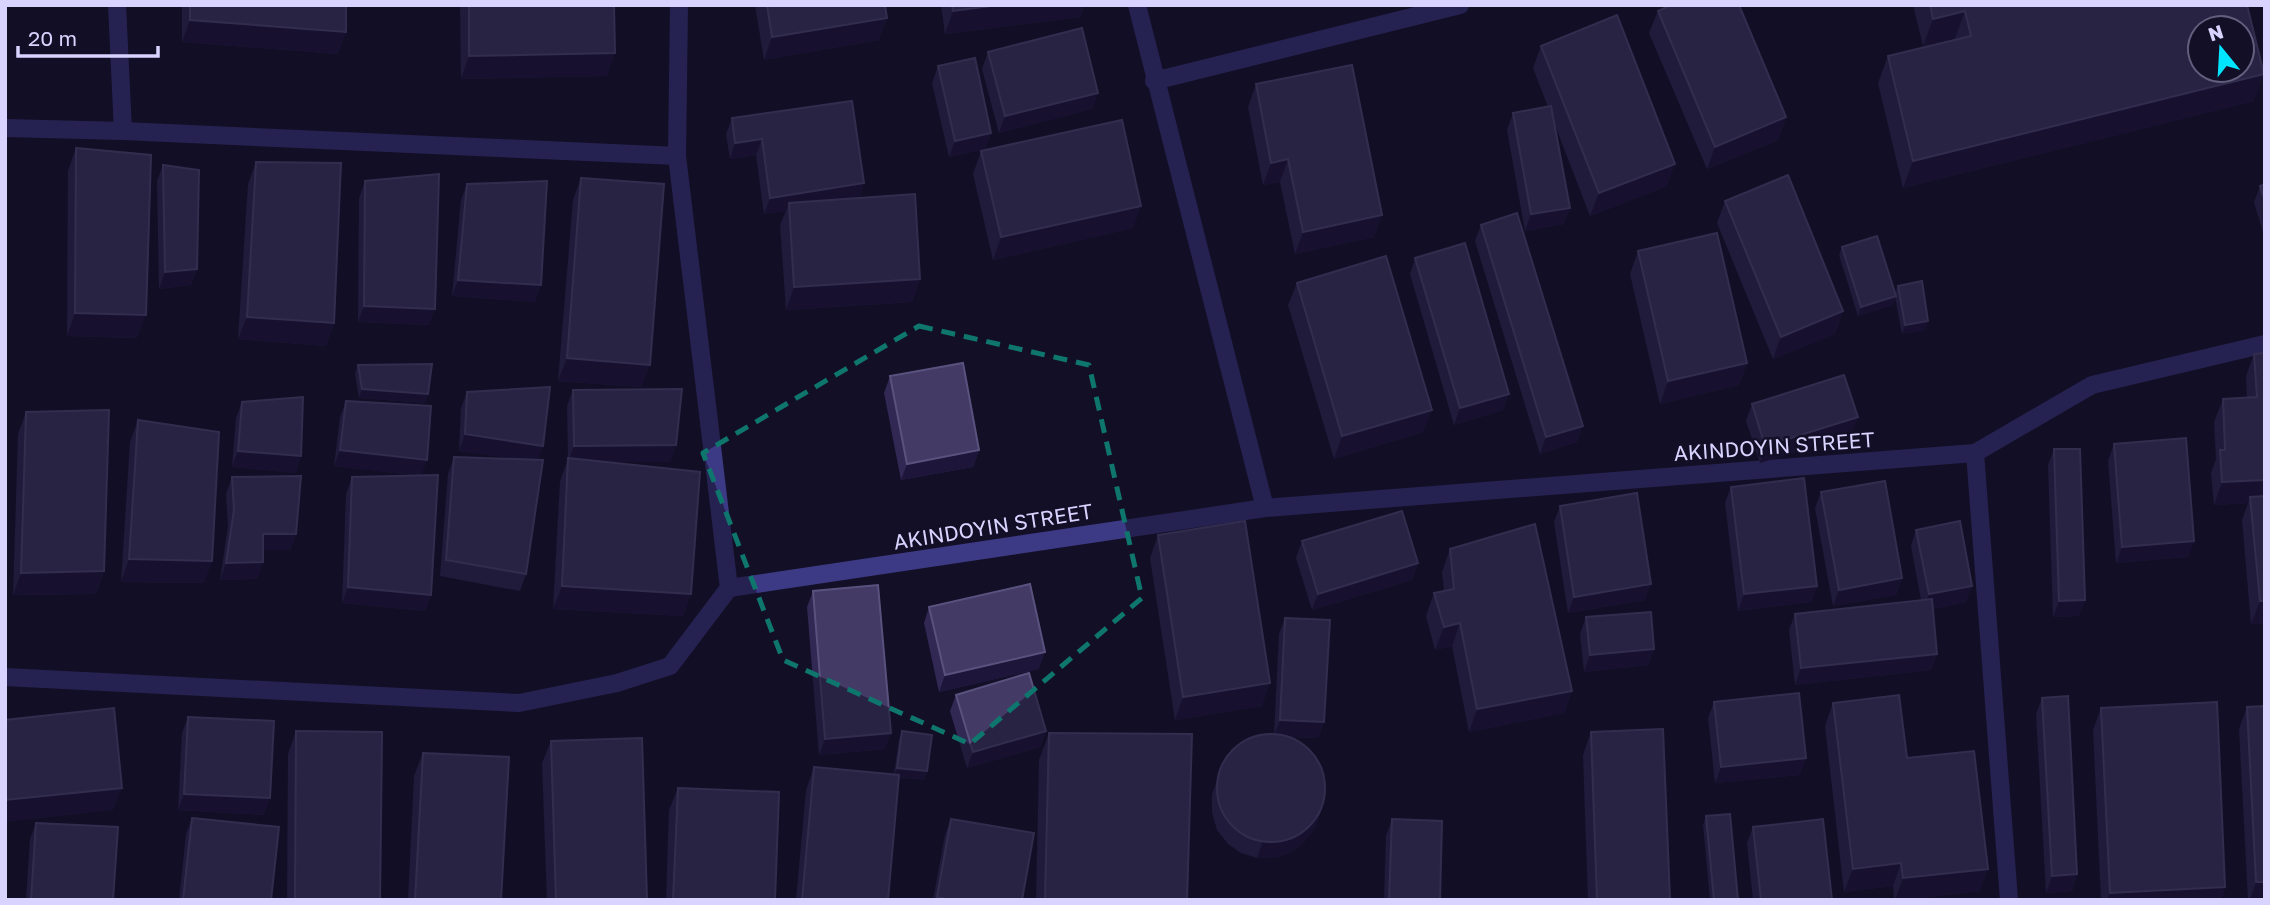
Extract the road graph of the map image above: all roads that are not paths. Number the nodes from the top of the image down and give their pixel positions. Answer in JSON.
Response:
{"nodes":[{"id":1,"x":117,"y":5,"type":"edge"},
{"id":2,"x":679,"y":5,"type":"edge"},
{"id":3,"x":1136,"y":5,"type":"edge"},
{"id":4,"x":1460,"y":5,"type":"edge"},
{"id":5,"x":1154,"y":81,"type":"junction"},
{"id":6,"x":5,"y":128,"type":"edge"},
{"id":7,"x":124,"y":131,"type":"junction"},
{"id":8,"x":677,"y":156,"type":"junction"},
{"id":9,"x":2265,"y":344,"type":"edge"},
{"id":10,"x":1975,"y":453,"type":"junction"},
{"id":11,"x":1265,"y":508,"type":"junction"},
{"id":12,"x":729,"y":588,"type":"junction"},
{"id":13,"x":5,"y":677,"type":"edge"},
{"id":14,"x":2009,"y":900,"type":"edge"}],
"edges":[{"from":1,"to":7,"type":"street"},
{"from":2,"to":8,"type":"street"},
{"from":3,"to":5,"type":"street"},
{"from":4,"to":5,"type":"street"},
{"from":5,"to":11,"type":"street"},
{"from":6,"to":7,"type":"street"},
{"from":7,"to":8,"type":"street"},
{"from":8,"to":12,"type":"street"},
{"from":9,"to":10,"type":"street","name":"AKINDOYIN STREET"},
{"from":10,"to":11,"type":"street","name":"AKINDOYIN STREET"},
{"from":10,"to":14,"type":"street"},
{"from":11,"to":12,"type":"street","name":"AKINDOYIN STREET"},
{"from":12,"to":13,"type":"street"}]}
